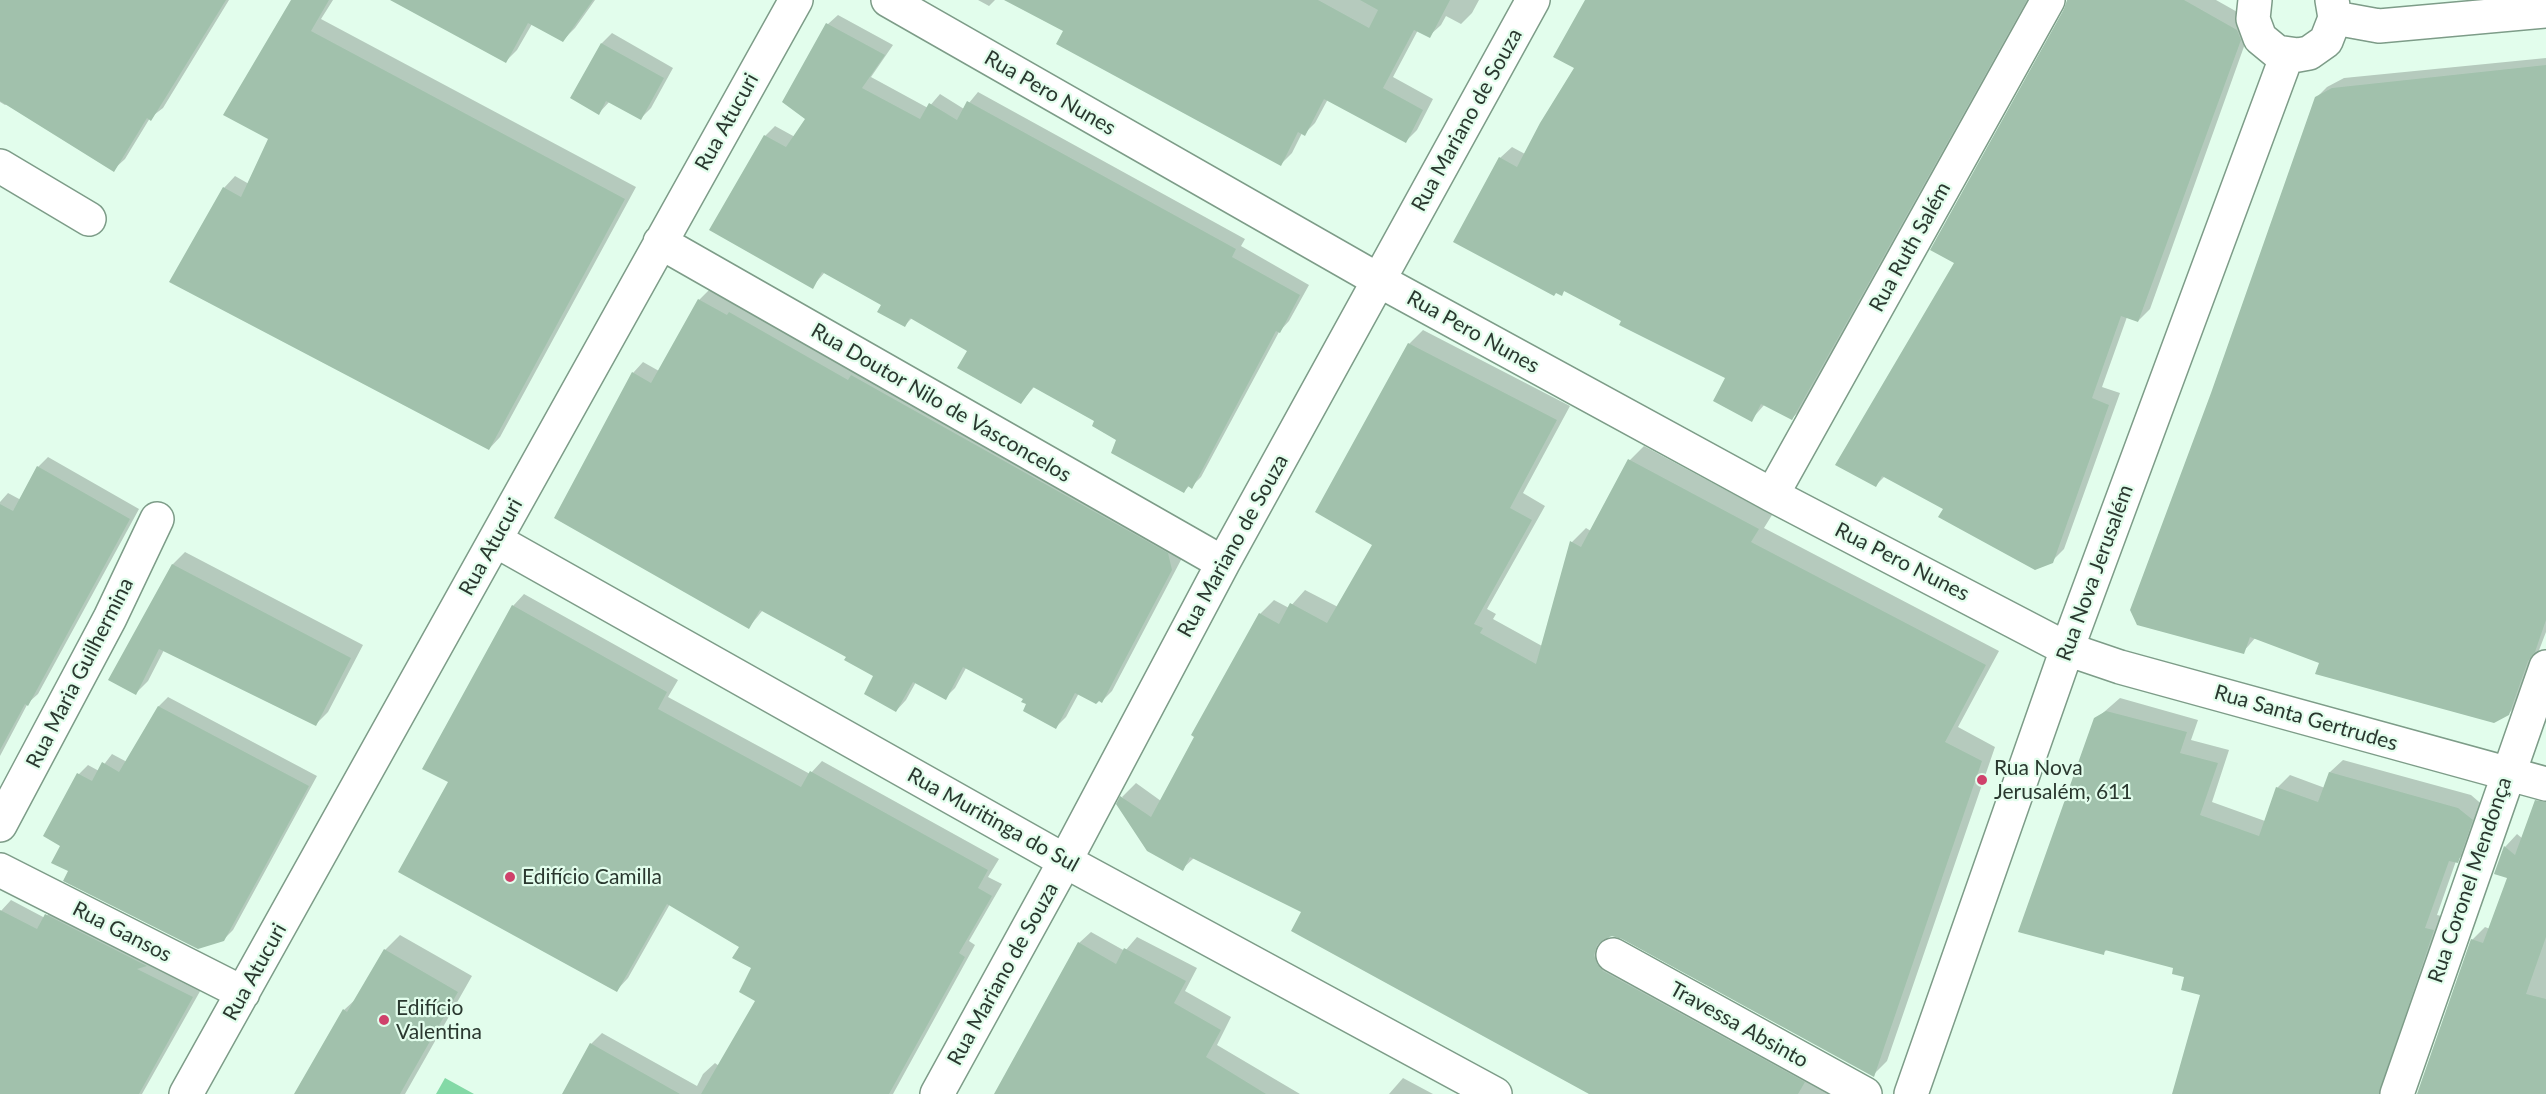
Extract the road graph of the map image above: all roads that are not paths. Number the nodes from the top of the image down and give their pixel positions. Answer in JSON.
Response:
{"nodes":[{"id":1,"x":796,"y":0,"type":"edge"},
{"id":2,"x":888,"y":0,"type":"edge"},
{"id":3,"x":1533,"y":0,"type":"edge"},
{"id":4,"x":2048,"y":0,"type":"edge"},
{"id":5,"x":2255,"y":0,"type":"edge"},
{"id":6,"x":2333,"y":9,"type":"edge"},
{"id":7,"x":2546,"y":10,"type":"edge"},
{"id":8,"x":2287,"y":55,"type":"junction"},
{"id":9,"x":0,"y":166,"type":"edge"},
{"id":10,"x":89,"y":219,"type":"dead end"},
{"id":11,"x":660,"y":242,"type":"junction"},
{"id":12,"x":1380,"y":281,"type":"junction"},
{"id":13,"x":1772,"y":495,"type":"junction"},
{"id":14,"x":157,"y":519,"type":"dead end"},
{"id":15,"x":495,"y":540,"type":"junction"},
{"id":16,"x":1223,"y":563,"type":"junction"},
{"id":17,"x":2067,"y":649,"type":"junction"},
{"id":18,"x":2546,"y":667,"type":"edge"},
{"id":19,"x":2507,"y":774,"type":"junction"},
{"id":20,"x":2546,"y":784,"type":"edge"},
{"id":21,"x":0,"y":825,"type":"edge"},
{"id":22,"x":1065,"y":861,"type":"junction"},
{"id":23,"x":0,"y":870,"type":"edge"},
{"id":24,"x":1613,"y":955,"type":"dead end"},
{"id":25,"x":243,"y":993,"type":"junction"},
{"id":26,"x":186,"y":1094,"type":"edge"},
{"id":27,"x":937,"y":1094,"type":"edge"},
{"id":28,"x":1495,"y":1094,"type":"edge"},
{"id":29,"x":1865,"y":1094,"type":"edge"},
{"id":30,"x":1911,"y":1094,"type":"edge"},
{"id":31,"x":2397,"y":1094,"type":"edge"}],
"edges":[{"from":1,"to":11,"type":"street","name":"Rua Atucuri"},
{"from":2,"to":12,"type":"street","name":"Rua Pero Nunes"},
{"from":3,"to":12,"type":"street","name":"Rua Mariano de Souza"},
{"from":4,"to":13,"type":"street","name":"Rua Ruth Salém"},
{"from":5,"to":8,"type":"street"},
{"from":6,"to":7,"type":"street"},
{"from":6,"to":8,"type":"street"},
{"from":8,"to":17,"type":"street","name":"Rua Nova Jerusalém"},
{"from":9,"to":10,"type":"street"},
{"from":11,"to":15,"type":"street","name":"Rua Atucuri"},
{"from":11,"to":16,"type":"street","name":"Rua Doutor Nilo de Vasconcelos"},
{"from":12,"to":13,"type":"street","name":"Rua Pero Nunes"},
{"from":12,"to":16,"type":"street","name":"Rua Mariano de Souza"},
{"from":13,"to":17,"type":"street","name":"Rua Pero Nunes"},
{"from":14,"to":21,"type":"street","name":"Rua Maria Guilhermina"},
{"from":15,"to":22,"type":"street","name":"Rua Muritinga do Sul"},
{"from":15,"to":25,"type":"street","name":"Rua Atucuri"},
{"from":16,"to":22,"type":"street","name":"Rua Mariano de Souza"},
{"from":17,"to":19,"type":"street","name":"Rua Santa Gertrudes"},
{"from":17,"to":30,"type":"street","name":"Rua Nova Jerusalém"},
{"from":18,"to":19,"type":"street","name":"Rua Coronel Mendonça"},
{"from":19,"to":20,"type":"street","name":"Rua Santa Gertrudes"},
{"from":19,"to":31,"type":"street","name":"Rua Coronel Mendonça"},
{"from":22,"to":27,"type":"street","name":"Rua Mariano de Souza"},
{"from":22,"to":28,"type":"street","name":"Rua Muritinga do Sul"},
{"from":23,"to":25,"type":"street","name":"Rua Gansos"},
{"from":24,"to":29,"type":"street","name":"Travessa Absinto"},
{"from":25,"to":26,"type":"street","name":"Rua Atucuri"}]}
